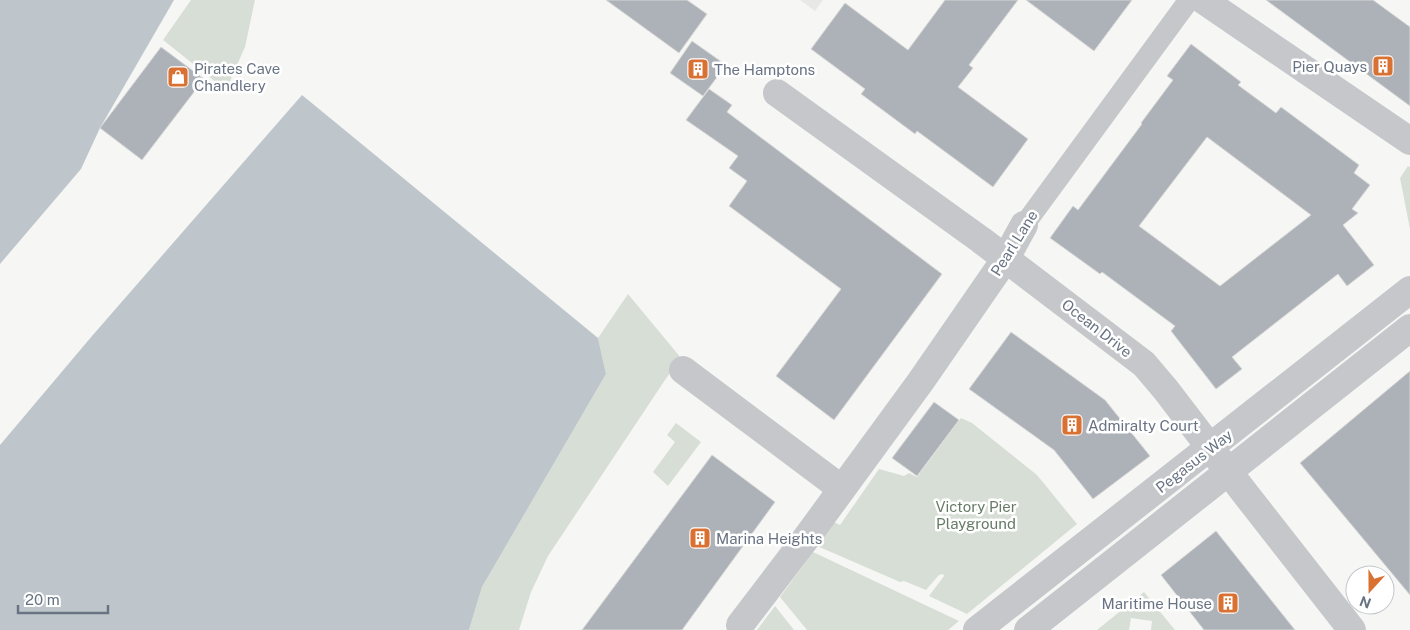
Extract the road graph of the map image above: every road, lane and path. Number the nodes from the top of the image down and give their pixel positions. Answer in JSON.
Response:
{"nodes":[{"id":1,"x":1189,"y":0,"type":"edge"},
{"id":2,"x":1203,"y":0,"type":"edge"},
{"id":3,"x":777,"y":92,"type":"dead end"},
{"id":4,"x":1410,"y":141,"type":"edge"},
{"id":5,"x":1024,"y":225,"type":"joint"},
{"id":6,"x":1006,"y":258,"type":"junction"},
{"id":7,"x":1410,"y":290,"type":"edge"},
{"id":8,"x":1410,"y":328,"type":"edge"},
{"id":9,"x":683,"y":370,"type":"dead end"},
{"id":10,"x":1210,"y":448,"type":"junction"},
{"id":11,"x":1228,"y":472,"type":"junction"},
{"id":12,"x":842,"y":489,"type":"junction"},
{"id":13,"x":740,"y":625,"type":"dead end"},
{"id":14,"x":977,"y":630,"type":"edge"},
{"id":15,"x":1028,"y":630,"type":"edge"},
{"id":16,"x":1352,"y":630,"type":"edge"}],
"edges":[{"from":1,"to":5,"type":"street","name":"Pearl Lane"},
{"from":2,"to":4,"type":"street"},
{"from":3,"to":6,"type":"street","name":"Ocean Drive"},
{"from":5,"to":6,"type":"street","name":"Pearl Lane"},
{"from":6,"to":10,"type":"street","name":"Ocean Drive"},
{"from":6,"to":12,"type":"street","name":"Pearl Lane"},
{"from":7,"to":10,"type":"street","name":"Pegasus Way"},
{"from":8,"to":11,"type":"street","name":"Pegasus Way"},
{"from":9,"to":12,"type":"street"},
{"from":10,"to":11,"type":"street","name":"Ocean Drive"},
{"from":10,"to":14,"type":"street","name":"Pegasus Way"},
{"from":11,"to":15,"type":"street","name":"Pegasus Way"},
{"from":11,"to":16,"type":"street","name":"Ocean Drive"},
{"from":12,"to":13,"type":"street","name":"Pearl Lane"}]}
